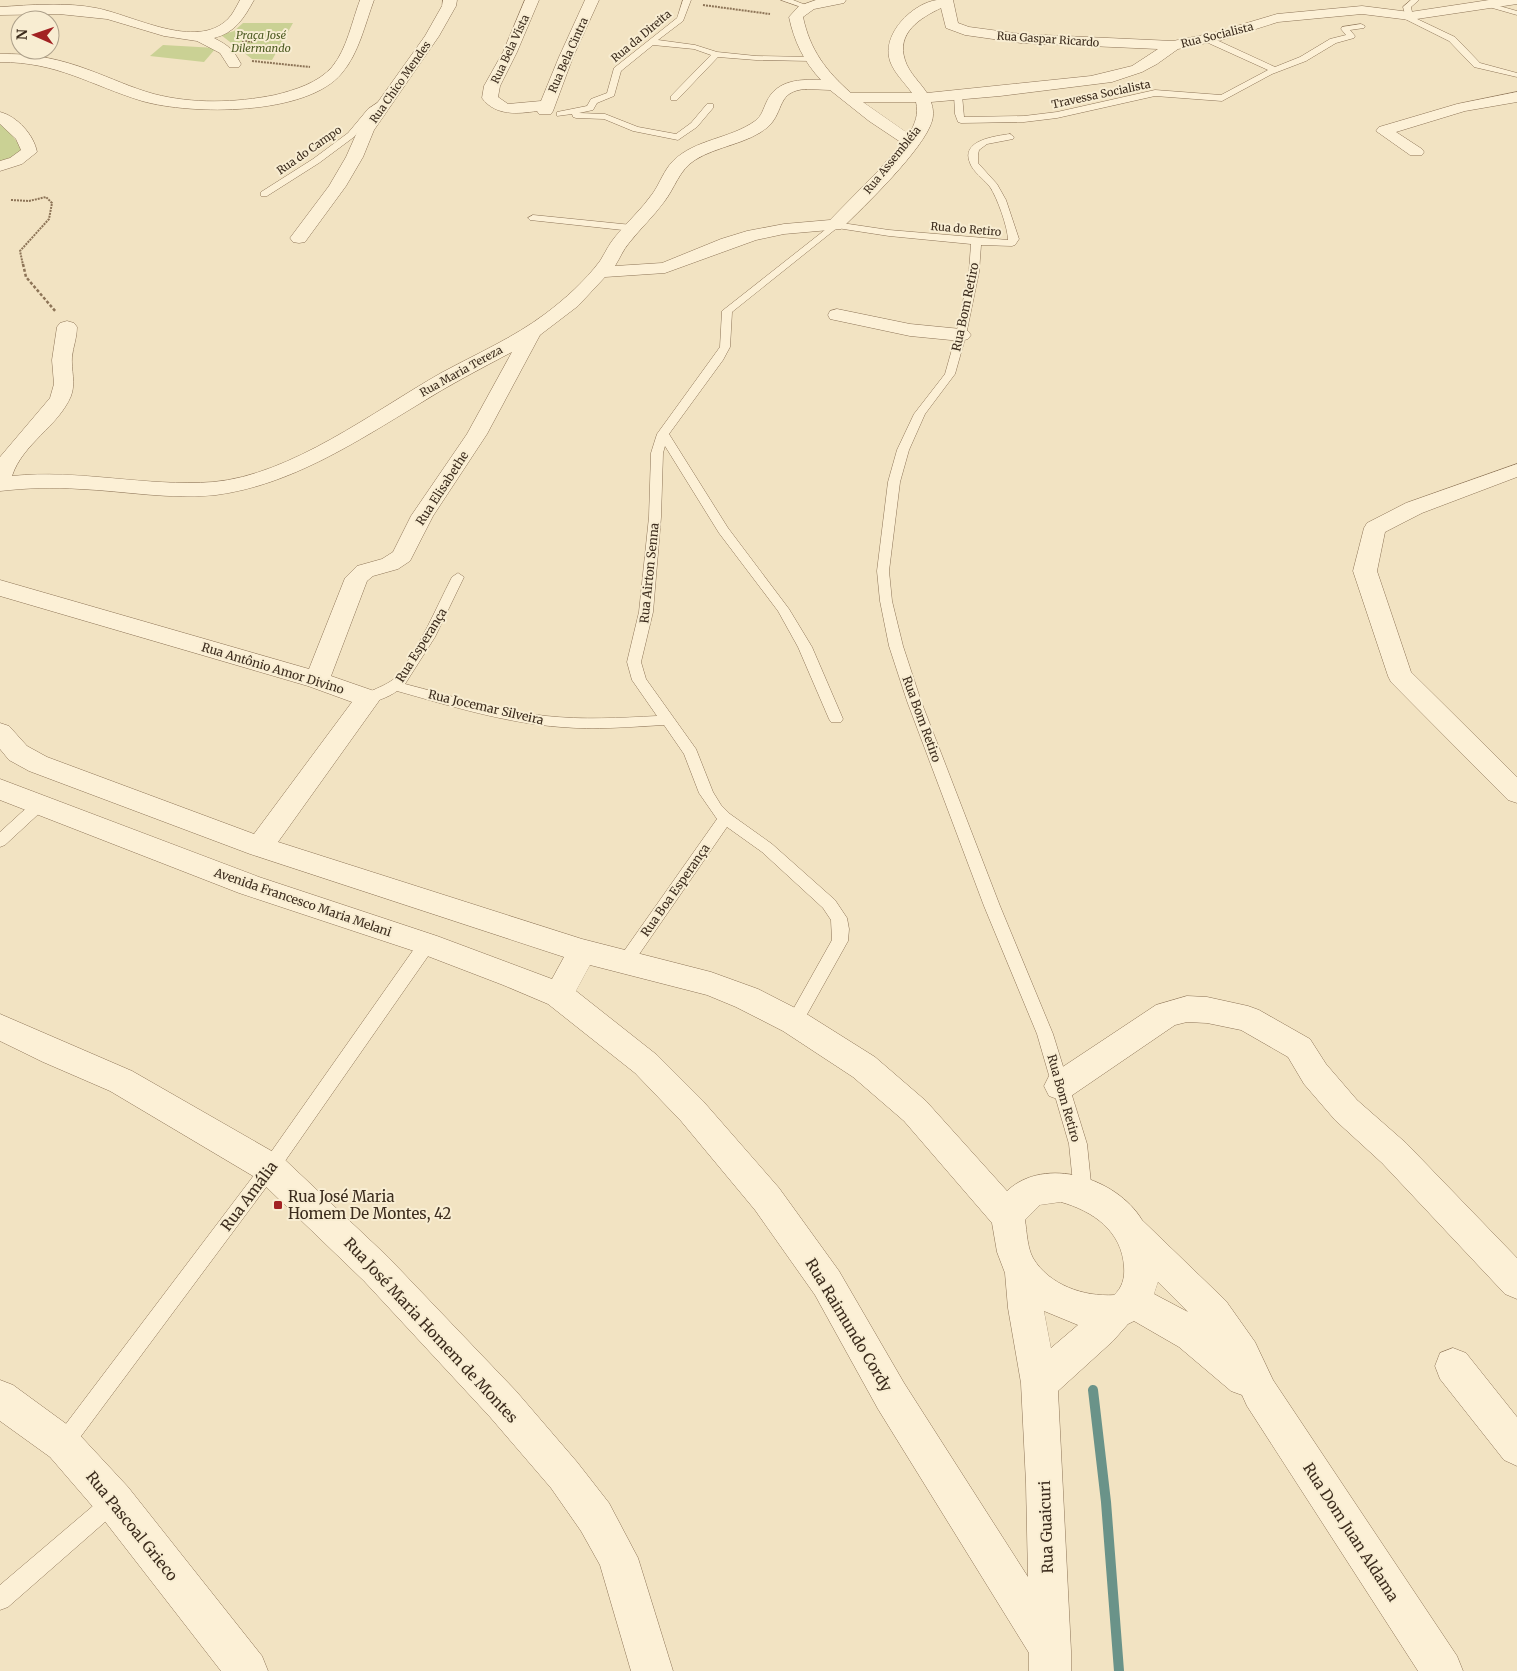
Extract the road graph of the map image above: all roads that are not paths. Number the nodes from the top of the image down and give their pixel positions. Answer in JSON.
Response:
{"nodes":[{"id":1,"x":247,"y":0,"type":"edge"},
{"id":2,"x":367,"y":0,"type":"edge"},
{"id":3,"x":450,"y":0,"type":"edge"},
{"id":4,"x":532,"y":0,"type":"edge"},
{"id":5,"x":592,"y":0,"type":"edge"},
{"id":6,"x":785,"y":0,"type":"edge"},
{"id":7,"x":839,"y":0,"type":"edge"},
{"id":8,"x":946,"y":0,"type":"edge"},
{"id":9,"x":1415,"y":0,"type":"edge"},
{"id":10,"x":1517,"y":0,"type":"edge"},
{"id":11,"x":687,"y":1,"type":"edge"},
{"id":12,"x":1492,"y":5,"type":"junction"},
{"id":13,"x":807,"y":7,"type":"junction"},
{"id":14,"x":0,"y":11,"type":"edge"},
{"id":15,"x":1340,"y":13,"type":"junction"},
{"id":16,"x":1517,"y":13,"type":"edge"},
{"id":17,"x":1408,"y":16,"type":"junction"},
{"id":18,"x":199,"y":36,"type":"junction"},
{"id":19,"x":1207,"y":39,"type":"junction"},
{"id":20,"x":652,"y":42,"type":"junction"},
{"id":21,"x":1173,"y":46,"type":"junction"},
{"id":22,"x":716,"y":54,"type":"junction"},
{"id":23,"x":0,"y":58,"type":"edge"},
{"id":24,"x":811,"y":58,"type":"junction"},
{"id":25,"x":234,"y":64,"type":"dead end"},
{"id":26,"x":1275,"y":70,"type":"junction"},
{"id":27,"x":1517,"y":75,"type":"edge"},
{"id":28,"x":832,"y":86,"type":"junction"},
{"id":29,"x":958,"y":95,"type":"junction"},
{"id":30,"x":848,"y":97,"type":"junction"},
{"id":31,"x":1517,"y":97,"type":"edge"},
{"id":32,"x":674,"y":98,"type":"dead end"},
{"id":33,"x":923,"y":98,"type":"junction"},
{"id":34,"x":386,"y":101,"type":"junction"},
{"id":35,"x":710,"y":106,"type":"dead end"},
{"id":36,"x":545,"y":108,"type":"junction"},
{"id":37,"x":560,"y":114,"type":"junction"},
{"id":38,"x":0,"y":117,"type":"edge"},
{"id":39,"x":1010,"y":137,"type":"dead end"},
{"id":40,"x":912,"y":141,"type":"junction"},
{"id":41,"x":1416,"y":152,"type":"dead end"},
{"id":42,"x":0,"y":166,"type":"edge"},
{"id":43,"x":264,"y":194,"type":"dead end"},
{"id":44,"x":533,"y":218,"type":"dead end"},
{"id":45,"x":835,"y":225,"type":"junction"},
{"id":46,"x":632,"y":228,"type":"junction"},
{"id":47,"x":300,"y":238,"type":"dead end"},
{"id":48,"x":976,"y":241,"type":"junction"},
{"id":49,"x":600,"y":272,"type":"junction"},
{"id":50,"x":838,"y":315,"type":"dead end"},
{"id":51,"x":67,"y":327,"type":"road end"},
{"id":52,"x":532,"y":332,"type":"junction"},
{"id":53,"x":961,"y":335,"type":"junction"},
{"id":54,"x":663,"y":434,"type":"junction"},
{"id":55,"x":1517,"y":470,"type":"edge"},
{"id":56,"x":0,"y":483,"type":"edge"},
{"id":57,"x":458,"y":576,"type":"dead end"},
{"id":58,"x":0,"y":588,"type":"edge"},
{"id":59,"x":317,"y":680,"type":"junction"},
{"id":60,"x":396,"y":686,"type":"junction"},
{"id":61,"x":368,"y":698,"type":"junction"},
{"id":62,"x":836,"y":719,"type":"dead end"},
{"id":63,"x":667,"y":720,"type":"junction"},
{"id":64,"x":0,"y":732,"type":"edge"},
{"id":65,"x":0,"y":789,"type":"edge"},
{"id":66,"x":1517,"y":793,"type":"edge"},
{"id":67,"x":39,"y":805,"type":"junction"},
{"id":68,"x":725,"y":818,"type":"junction"},
{"id":69,"x":0,"y":841,"type":"edge"},
{"id":70,"x":260,"y":847,"type":"junction"},
{"id":71,"x":427,"y":944,"type":"junction"},
{"id":72,"x":582,"y":951,"type":"junction"},
{"id":73,"x":626,"y":962,"type":"junction"},
{"id":74,"x":559,"y":995,"type":"junction"},
{"id":75,"x":794,"y":1022,"type":"junction"},
{"id":76,"x":0,"y":1027,"type":"edge"},
{"id":77,"x":1060,"y":1086,"type":"junction"},
{"id":78,"x":270,"y":1168,"type":"junction"},
{"id":79,"x":1083,"y":1192,"type":"junction"},
{"id":80,"x":1008,"y":1217,"type":"junction"},
{"id":81,"x":1129,"y":1230,"type":"junction"},
{"id":82,"x":1022,"y":1271,"type":"junction"},
{"id":83,"x":1517,"y":1282,"type":"edge"},
{"id":84,"x":1123,"y":1307,"type":"junction"},
{"id":85,"x":1453,"y":1366,"type":"dead end"},
{"id":86,"x":1039,"y":1383,"type":"junction"},
{"id":87,"x":1260,"y":1393,"type":"junction"},
{"id":88,"x":0,"y":1398,"type":"edge"},
{"id":89,"x":63,"y":1444,"type":"junction"},
{"id":90,"x":1517,"y":1447,"type":"edge"},
{"id":91,"x":114,"y":1501,"type":"junction"},
{"id":92,"x":0,"y":1599,"type":"edge"},
{"id":93,"x":1050,"y":1661,"type":"edge"},
{"id":94,"x":247,"y":1671,"type":"edge"},
{"id":95,"x":652,"y":1671,"type":"edge"},
{"id":96,"x":1442,"y":1671,"type":"edge"}],
"edges":[{"from":1,"to":18,"type":"street"},
{"from":2,"to":23,"type":"street"},
{"from":3,"to":34,"type":"street","name":"Rua Chico Mendes"},
{"from":4,"to":36,"type":"street","name":"Rua Bela Vista"},
{"from":5,"to":36,"type":"street","name":"Rua Bela Cintra"},
{"from":6,"to":13,"type":"lane"},
{"from":7,"to":13,"type":"street"},
{"from":8,"to":21,"type":"street","name":"Rua Gaspar Ricardo"},
{"from":8,"to":33,"type":"street"},
{"from":9,"to":17,"type":"lane"},
{"from":10,"to":12,"type":"street","name":"Rua Socialista"},
{"from":11,"to":20,"type":"lane","name":"Rua da Direita"},
{"from":12,"to":16,"type":"lane"},
{"from":12,"to":17,"type":"street","name":"Rua Socialista"},
{"from":13,"to":24,"type":"street"},
{"from":14,"to":18,"type":"street"},
{"from":15,"to":17,"type":"street","name":"Rua Socialista"},
{"from":15,"to":19,"type":"street","name":"Rua Socialista"},
{"from":15,"to":26,"type":"lane","name":"Travessa Socialista"},
{"from":17,"to":27,"type":"lane"},
{"from":18,"to":25,"type":"street"},
{"from":19,"to":21,"type":"street","name":"Rua Socialista"},
{"from":19,"to":26,"type":"lane"},
{"from":20,"to":22,"type":"lane"},
{"from":20,"to":37,"type":"lane","name":"Rua da Direita"},
{"from":21,"to":29,"type":"street","name":"Rua Socialista"},
{"from":22,"to":24,"type":"lane"},
{"from":22,"to":32,"type":"lane"},
{"from":24,"to":28,"type":"street"},
{"from":26,"to":29,"type":"lane","name":"Travessa Socialista"},
{"from":28,"to":30,"type":"street"},
{"from":28,"to":46,"type":"street","name":"Rua Maria Tereza"},
{"from":29,"to":33,"type":"street","name":"Rua Socialista"},
{"from":30,"to":33,"type":"street","name":"Rua Socialista"},
{"from":30,"to":40,"type":"street"},
{"from":31,"to":41,"type":"street"},
{"from":33,"to":40,"type":"street","name":"Rua Assembléia"},
{"from":34,"to":43,"type":"lane","name":"Rua do Campo"},
{"from":34,"to":47,"type":"street","name":"Rua Chico Mendes"},
{"from":35,"to":37,"type":"lane"},
{"from":36,"to":37,"type":"lane"},
{"from":38,"to":42,"type":"street"},
{"from":39,"to":48,"type":"lane","name":"Rua do Retiro"},
{"from":40,"to":45,"type":"street","name":"Rua Assembléia"},
{"from":44,"to":46,"type":"lane"},
{"from":45,"to":48,"type":"lane","name":"Rua do Retiro"},
{"from":45,"to":49,"type":"street"},
{"from":45,"to":54,"type":"lane","name":"Rua Airton Senna"},
{"from":46,"to":49,"type":"street","name":"Rua Maria Tereza"},
{"from":48,"to":53,"type":"lane","name":"Rua Bom Retiro"},
{"from":49,"to":52,"type":"street","name":"Rua Maria Tereza"},
{"from":50,"to":53,"type":"street"},
{"from":51,"to":56,"type":"street"},
{"from":52,"to":56,"type":"street","name":"Rua Maria Tereza"},
{"from":52,"to":59,"type":"street","name":"Rua Elisabethe"},
{"from":53,"to":77,"type":"lane","name":"Rua Bom Retiro"},
{"from":54,"to":62,"type":"lane"},
{"from":54,"to":63,"type":"lane","name":"Rua Airton Senna"},
{"from":55,"to":66,"type":"street"},
{"from":57,"to":60,"type":"lane","name":"Rua Esperança"},
{"from":58,"to":59,"type":"street","name":"Rua Antônio Amor Divino"},
{"from":59,"to":61,"type":"street","name":"Rua Antônio Amor Divino"},
{"from":60,"to":61,"type":"lane","name":"Rua Esperança"},
{"from":60,"to":63,"type":"lane","name":"Rua Jocemar Silveira"},
{"from":61,"to":70,"type":"street"},
{"from":63,"to":68,"type":"lane","name":"Rua Airton Senna"},
{"from":64,"to":70,"type":"street"},
{"from":65,"to":67,"type":"street","name":"Avenida Francesco Maria Melani"},
{"from":67,"to":69,"type":"lane"},
{"from":67,"to":71,"type":"street","name":"Avenida Francesco Maria Melani"},
{"from":68,"to":73,"type":"lane","name":"Rua Boa Esperança"},
{"from":68,"to":75,"type":"lane","name":"Rua Airton Senna"},
{"from":70,"to":72,"type":"street"},
{"from":71,"to":74,"type":"street","name":"Avenida Francesco Maria Melani"},
{"from":71,"to":78,"type":"lane","name":"Rua Amália"},
{"from":72,"to":73,"type":"street"},
{"from":72,"to":74,"type":"street"},
{"from":73,"to":75,"type":"street"},
{"from":74,"to":93,"type":"street","name":"Rua Raimundo Cordy"},
{"from":75,"to":80,"type":"street"},
{"from":76,"to":78,"type":"street","name":"Rua José Maria Homem de Montes"},
{"from":77,"to":79,"type":"lane","name":"Rua Bom Retiro"},
{"from":77,"to":83,"type":"street"},
{"from":78,"to":89,"type":"lane","name":"Rua Amália"},
{"from":78,"to":95,"type":"street","name":"Rua José Maria Homem de Montes"},
{"from":79,"to":80,"type":"street"},
{"from":79,"to":81,"type":"street"},
{"from":80,"to":82,"type":"street"},
{"from":81,"to":84,"type":"street"},
{"from":81,"to":87,"type":"street","name":"Rua Dom Juan Aldama"},
{"from":82,"to":84,"type":"street"},
{"from":82,"to":86,"type":"street","name":"Rua Guaicuri"},
{"from":84,"to":86,"type":"street"},
{"from":84,"to":87,"type":"street","name":"Rua Dom Juan Aldama"},
{"from":85,"to":90,"type":"street"},
{"from":86,"to":93,"type":"street","name":"Rua Guaicuri"},
{"from":87,"to":96,"type":"street","name":"Rua Dom Juan Aldama"},
{"from":88,"to":89,"type":"street","name":"Rua Pascoal Grieco"},
{"from":89,"to":91,"type":"street","name":"Rua Pascoal Grieco"},
{"from":91,"to":92,"type":"lane"},
{"from":91,"to":94,"type":"street","name":"Rua Pascoal Grieco"}]}
